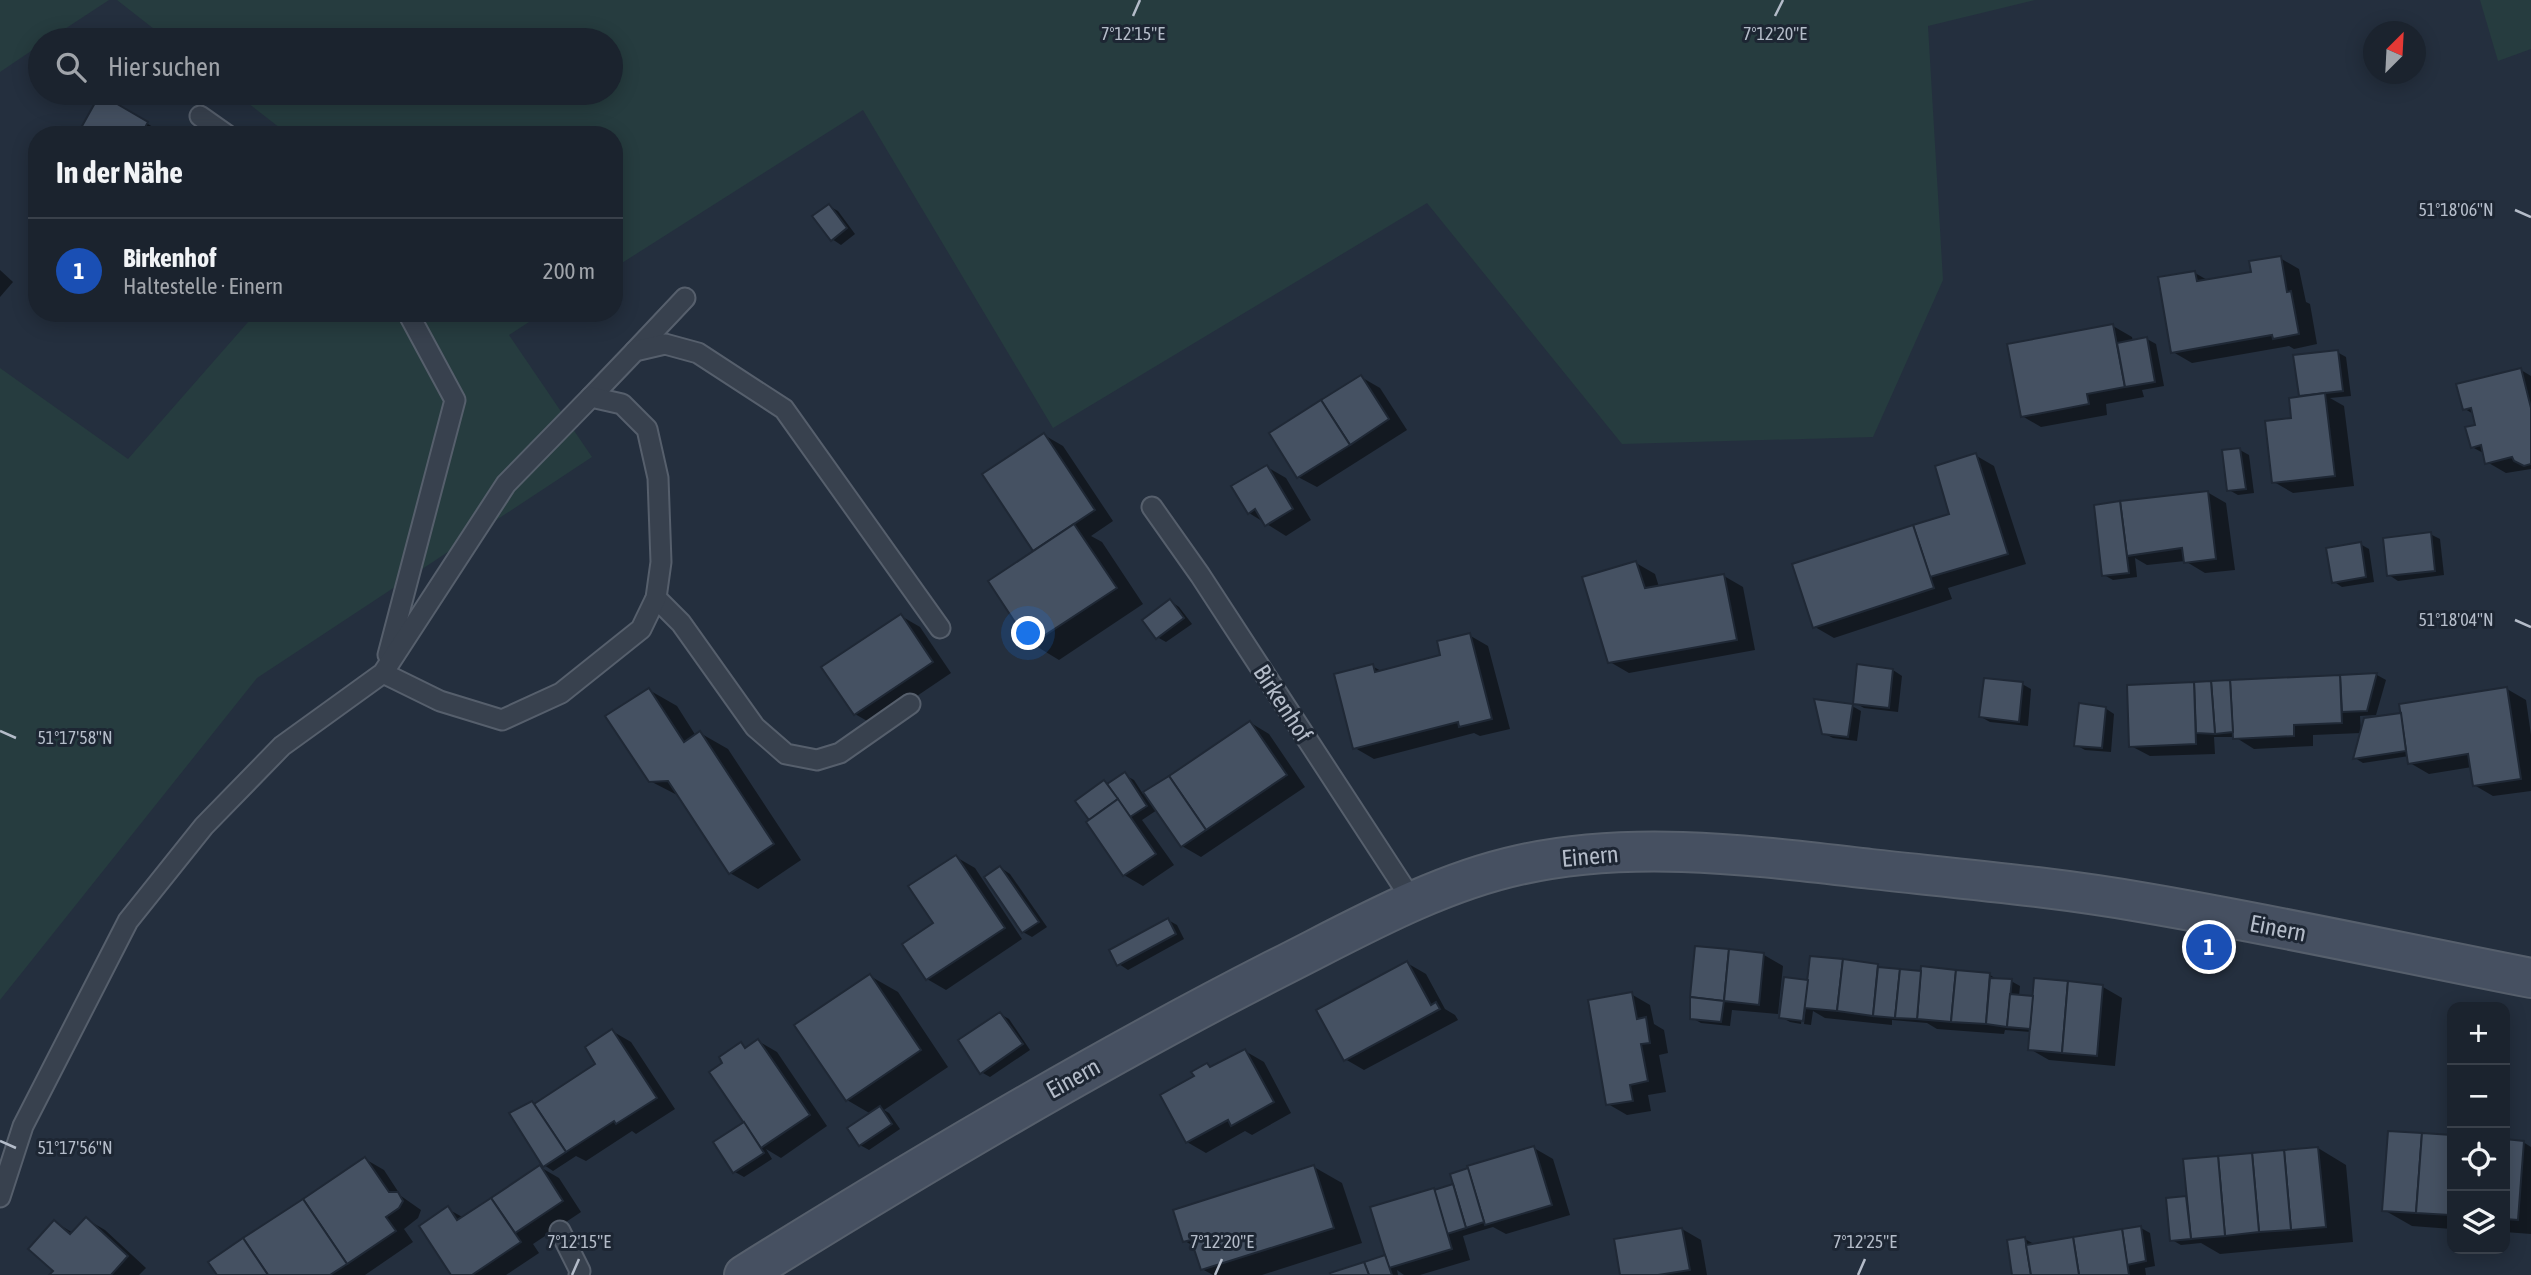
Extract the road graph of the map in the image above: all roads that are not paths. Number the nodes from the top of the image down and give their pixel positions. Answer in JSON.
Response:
{"nodes":[{"id":1,"x":200,"y":116,"type":"dead end"},
{"id":2,"x":214,"y":126,"type":"edge"},
{"id":3,"x":685,"y":298,"type":"dead end"},
{"id":4,"x":413,"y":322,"type":"edge"},
{"id":5,"x":635,"y":351,"type":"junction"},
{"id":6,"x":591,"y":397,"type":"junction"},
{"id":7,"x":1153,"y":507,"type":"dead end"},
{"id":8,"x":656,"y":598,"type":"junction"},
{"id":9,"x":940,"y":628,"type":"dead end"},
{"id":10,"x":383,"y":673,"type":"junction"},
{"id":11,"x":910,"y":704,"type":"dead end"},
{"id":12,"x":1412,"y":900,"type":"junction"},
{"id":13,"x":2531,"y":978,"type":"edge"},
{"id":14,"x":0,"y":1197,"type":"edge"},
{"id":15,"x":560,"y":1231,"type":"dead end"},
{"id":16,"x":579,"y":1275,"type":"edge"},
{"id":17,"x":744,"y":1275,"type":"edge"}],
"edges":[{"from":1,"to":2,"type":"lane"},
{"from":3,"to":5,"type":"lane"},
{"from":4,"to":10,"type":"lane"},
{"from":5,"to":6,"type":"lane"},
{"from":5,"to":9,"type":"lane"},
{"from":6,"to":8,"type":"lane"},
{"from":6,"to":10,"type":"lane"},
{"from":7,"to":12,"type":"lane","name":"Birkenhof"},
{"from":8,"to":10,"type":"lane"},
{"from":8,"to":11,"type":"lane"},
{"from":10,"to":14,"type":"lane"},
{"from":12,"to":13,"type":"main road","name":"Einern"},
{"from":12,"to":17,"type":"main road","name":"Einern"},
{"from":15,"to":16,"type":"lane"}]}
